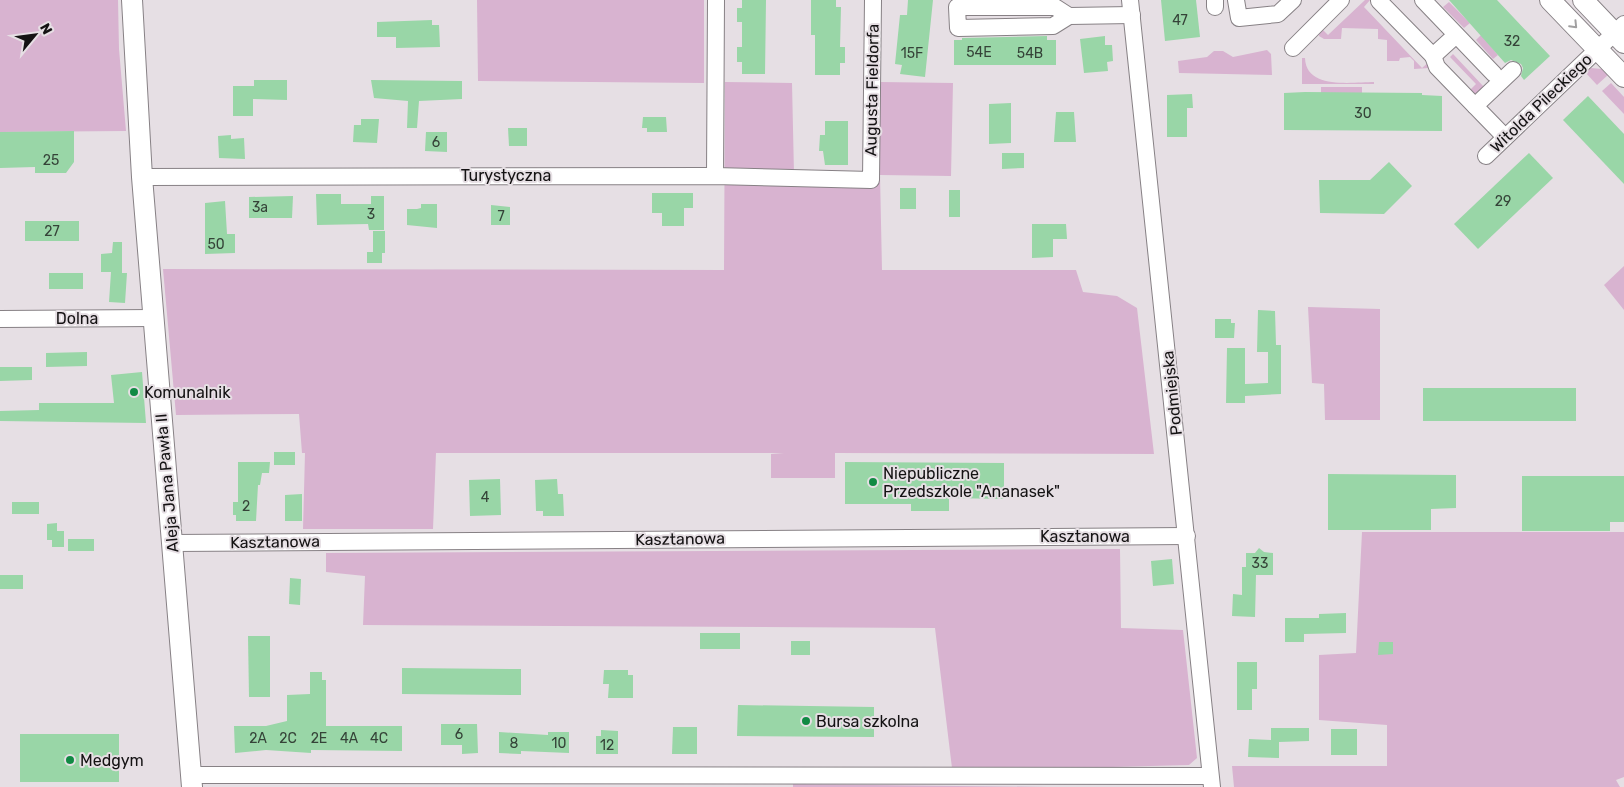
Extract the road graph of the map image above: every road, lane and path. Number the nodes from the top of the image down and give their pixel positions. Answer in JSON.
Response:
{"nodes":[{"id":1,"x":132,"y":0,"type":"edge"},
{"id":2,"x":716,"y":0,"type":"edge"},
{"id":3,"x":873,"y":0,"type":"edge"},
{"id":4,"x":1236,"y":0,"type":"edge"},
{"id":5,"x":1293,"y":0,"type":"edge"},
{"id":6,"x":1341,"y":0,"type":"edge"},
{"id":7,"x":1379,"y":0,"type":"edge"},
{"id":8,"x":1423,"y":0,"type":"edge"},
{"id":9,"x":1550,"y":0,"type":"edge"},
{"id":10,"x":1583,"y":0,"type":"edge"},
{"id":11,"x":1131,"y":8,"type":"edge"},
{"id":12,"x":1069,"y":16,"type":"junction"},
{"id":13,"x":1621,"y":33,"type":"edge"},
{"id":14,"x":1456,"y":35,"type":"junction"},
{"id":15,"x":1293,"y":48,"type":"dead end"},
{"id":16,"x":1597,"y":49,"type":"junction"},
{"id":17,"x":1433,"y":56,"type":"junction"},
{"id":18,"x":1513,"y":70,"type":"dead end"},
{"id":19,"x":1494,"y":74,"type":"dead end"},
{"id":20,"x":1624,"y":77,"type":"edge"},
{"id":21,"x":1475,"y":106,"type":"junction"},
{"id":22,"x":1505,"y":137,"type":"junction"},
{"id":23,"x":1486,"y":156,"type":"dead end"},
{"id":24,"x":715,"y":176,"type":"junction"},
{"id":25,"x":142,"y":177,"type":"junction"},
{"id":26,"x":871,"y":180,"type":"joint"},
{"id":27,"x":154,"y":318,"type":"junction"},
{"id":28,"x":0,"y":319,"type":"edge"},
{"id":29,"x":1187,"y":536,"type":"junction"},
{"id":30,"x":172,"y":543,"type":"junction"},
{"id":31,"x":191,"y":781,"type":"edge"},
{"id":32,"x":576,"y":781,"type":"edge"},
{"id":33,"x":1211,"y":781,"type":"edge"}],
"edges":[{"from":1,"to":25,"type":"street","name":"Aleja Jana Pawła II"},
{"from":2,"to":24,"type":"street"},
{"from":3,"to":26,"type":"street","name":"Augusta Fieldorfa"},
{"from":4,"to":5,"type":"street"},
{"from":6,"to":15,"type":"street"},
{"from":7,"to":17,"type":"street"},
{"from":8,"to":14,"type":"street"},
{"from":9,"to":16,"type":"street","one_way":true},
{"from":10,"to":13,"type":"street"},
{"from":11,"to":12,"type":"street"},
{"from":11,"to":29,"type":"street","name":"Podmiejska"},
{"from":12,"to":12,"type":"street"},
{"from":13,"to":16,"type":"street","name":"Witolda Pileckiego"},
{"from":14,"to":17,"type":"street"},
{"from":14,"to":19,"type":"street"},
{"from":16,"to":20,"type":"street"},
{"from":16,"to":22,"type":"street","name":"Witolda Pileckiego"},
{"from":17,"to":21,"type":"street"},
{"from":18,"to":21,"type":"street"},
{"from":21,"to":22,"type":"street"},
{"from":22,"to":23,"type":"street","name":"Witolda Pileckiego"},
{"from":24,"to":25,"type":"street","name":"Turystyczna"},
{"from":24,"to":26,"type":"street","name":"Turystyczna"},
{"from":25,"to":27,"type":"street","name":"Aleja Jana Pawła II"},
{"from":27,"to":28,"type":"street","name":"Dolna"},
{"from":27,"to":30,"type":"street","name":"Aleja Jana Pawła II"},
{"from":29,"to":30,"type":"street","name":"Kasztanowa"},
{"from":29,"to":33,"type":"street","name":"Podmiejska"},
{"from":30,"to":31,"type":"street","name":"Aleja Jana Pawła II"},
{"from":31,"to":32,"type":"street"},
{"from":32,"to":33,"type":"street"}]}
